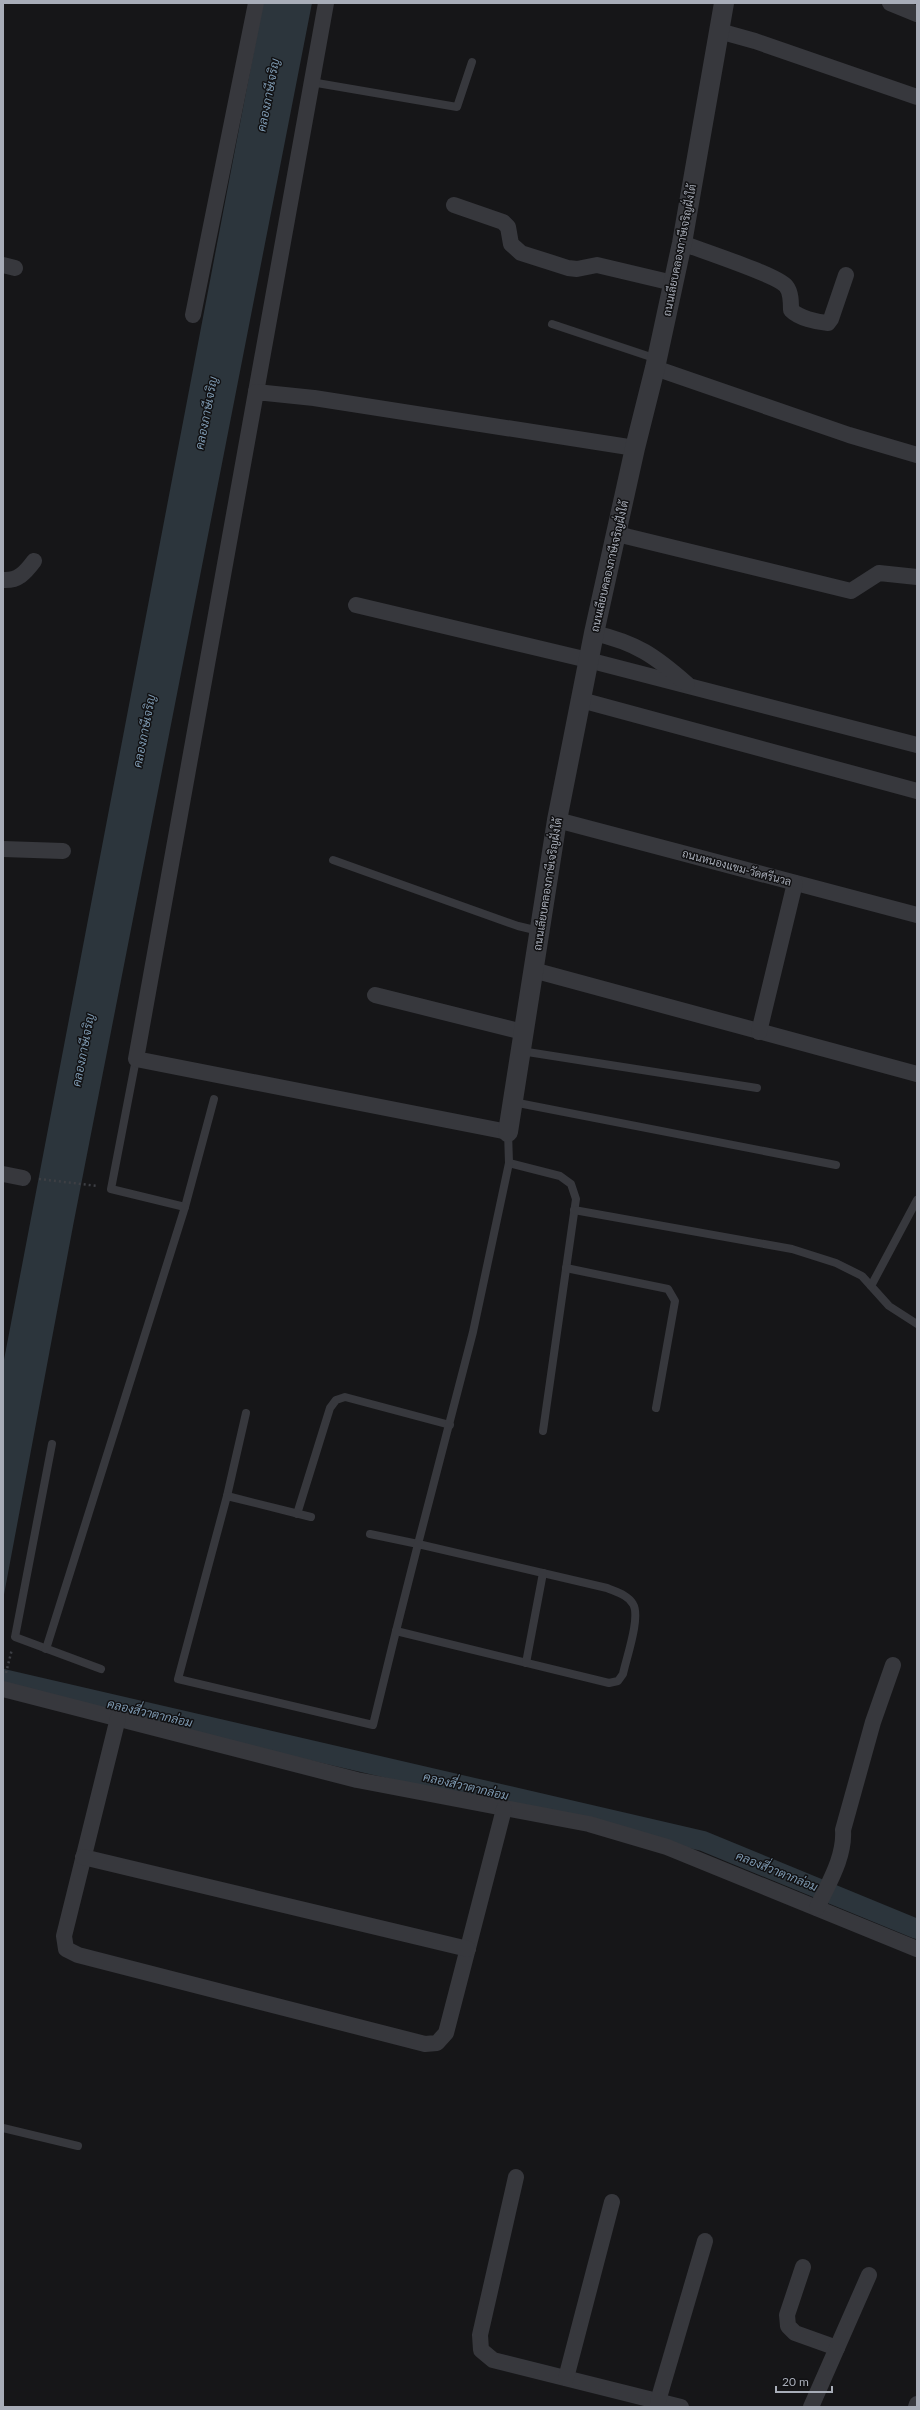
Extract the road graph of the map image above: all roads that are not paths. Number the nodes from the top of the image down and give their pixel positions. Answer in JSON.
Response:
{"nodes":[{"id":1,"x":256,"y":3,"type":"edge"},
{"id":2,"x":326,"y":3,"type":"edge"},
{"id":3,"x":724,"y":3,"type":"edge"},
{"id":4,"x":890,"y":3,"type":"edge"},
{"id":5,"x":917,"y":14,"type":"edge"},
{"id":6,"x":719,"y":31,"type":"junction"},
{"id":7,"x":472,"y":62,"type":"dead end"},
{"id":8,"x":311,"y":82,"type":"junction"},
{"id":9,"x":917,"y":97,"type":"edge"},
{"id":10,"x":454,"y":205,"type":"dead end"},
{"id":11,"x":682,"y":243,"type":"junction"},
{"id":12,"x":846,"y":275,"type":"dead end"},
{"id":13,"x":674,"y":283,"type":"junction"},
{"id":14,"x":192,"y":315,"type":"dead end"},
{"id":15,"x":552,"y":324,"type":"dead end"},
{"id":16,"x":656,"y":364,"type":"junction"},
{"id":17,"x":256,"y":392,"type":"junction"},
{"id":18,"x":635,"y":448,"type":"junction"},
{"id":19,"x":917,"y":455,"type":"edge"},
{"id":20,"x":616,"y":534,"type":"junction"},
{"id":21,"x":34,"y":561,"type":"dead end"},
{"id":22,"x":917,"y":577,"type":"edge"},
{"id":23,"x":3,"y":580,"type":"edge"},
{"id":24,"x":356,"y":605,"type":"dead end"},
{"id":25,"x":594,"y":633,"type":"junction"},
{"id":26,"x":588,"y":660,"type":"junction"},
{"id":27,"x":690,"y":687,"type":"junction"},
{"id":28,"x":581,"y":700,"type":"junction"},
{"id":29,"x":917,"y":745,"type":"edge"},
{"id":30,"x":917,"y":791,"type":"edge"},
{"id":31,"x":557,"y":820,"type":"junction"},
{"id":32,"x":3,"y":849,"type":"edge"},
{"id":33,"x":64,"y":851,"type":"dead end"},
{"id":34,"x":332,"y":860,"type":"dead end"},
{"id":35,"x":795,"y":883,"type":"junction"},
{"id":36,"x":917,"y":915,"type":"edge"},
{"id":37,"x":539,"y":931,"type":"junction"},
{"id":38,"x":533,"y":970,"type":"junction"},
{"id":39,"x":375,"y":995,"type":"dead end"},
{"id":40,"x":759,"y":1032,"type":"junction"},
{"id":41,"x":522,"y":1042,"type":"junction"},
{"id":42,"x":136,"y":1059,"type":"junction"},
{"id":43,"x":917,"y":1074,"type":"edge"},
{"id":44,"x":757,"y":1088,"type":"dead end"},
{"id":45,"x":214,"y":1099,"type":"dead end"},
{"id":46,"x":512,"y":1102,"type":"junction"},
{"id":47,"x":508,"y":1132,"type":"junction"},
{"id":48,"x":509,"y":1163,"type":"junction"},
{"id":49,"x":836,"y":1165,"type":"dead end"},
{"id":50,"x":3,"y":1174,"type":"edge"},
{"id":51,"x":23,"y":1178,"type":"road end"},
{"id":52,"x":917,"y":1200,"type":"edge"},
{"id":53,"x":185,"y":1207,"type":"junction"},
{"id":54,"x":574,"y":1210,"type":"junction"},
{"id":55,"x":566,"y":1268,"type":"junction"},
{"id":56,"x":871,"y":1286,"type":"junction"},
{"id":57,"x":917,"y":1324,"type":"edge"},
{"id":58,"x":656,"y":1408,"type":"dead end"},
{"id":59,"x":246,"y":1413,"type":"dead end"},
{"id":60,"x":450,"y":1425,"type":"junction"},
{"id":61,"x":543,"y":1431,"type":"dead end"},
{"id":62,"x":52,"y":1444,"type":"dead end"},
{"id":63,"x":227,"y":1496,"type":"junction"},
{"id":64,"x":297,"y":1514,"type":"junction"},
{"id":65,"x":310,"y":1517,"type":"dead end"},
{"id":66,"x":370,"y":1534,"type":"dead end"},
{"id":67,"x":418,"y":1544,"type":"junction"},
{"id":68,"x":543,"y":1572,"type":"junction"},
{"id":69,"x":396,"y":1631,"type":"junction"},
{"id":70,"x":46,"y":1649,"type":"junction"},
{"id":71,"x":526,"y":1662,"type":"junction"},
{"id":72,"x":893,"y":1665,"type":"dead end"},
{"id":73,"x":101,"y":1669,"type":"dead end"},
{"id":74,"x":4,"y":1682,"type":"edge"},
{"id":75,"x":118,"y":1718,"type":"junction"},
{"id":76,"x":504,"y":1809,"type":"junction"},
{"id":77,"x":83,"y":1857,"type":"junction"},
{"id":78,"x":817,"y":1908,"type":"junction"},
{"id":79,"x":468,"y":1949,"type":"junction"},
{"id":80,"x":917,"y":1949,"type":"edge"},
{"id":81,"x":3,"y":2128,"type":"edge"},
{"id":82,"x":78,"y":2146,"type":"dead end"},
{"id":83,"x":516,"y":2177,"type":"dead end"},
{"id":84,"x":612,"y":2202,"type":"dead end"},
{"id":85,"x":705,"y":2241,"type":"dead end"},
{"id":86,"x":803,"y":2267,"type":"dead end"},
{"id":87,"x":869,"y":2275,"type":"dead end"},
{"id":88,"x":837,"y":2348,"type":"junction"},
{"id":89,"x":566,"y":2378,"type":"junction"},
{"id":90,"x":658,"y":2401,"type":"junction"},
{"id":91,"x":917,"y":2404,"type":"edge"},
{"id":92,"x":681,"y":2407,"type":"edge"},
{"id":93,"x":811,"y":2407,"type":"edge"},
{"id":94,"x":916,"y":2407,"type":"edge"}],
"edges":[{"from":1,"to":14,"type":"street"},
{"from":2,"to":8,"type":"street"},
{"from":3,"to":6,"type":"street","name":"ถนนเลียบคลองภาษีเจริญฝั่งใต้"},
{"from":4,"to":5,"type":"street"},
{"from":6,"to":9,"type":"street"},
{"from":6,"to":11,"type":"street","name":"ถนนเลียบคลองภาษีเจริญฝั่งใต้"},
{"from":7,"to":8,"type":"lane"},
{"from":8,"to":17,"type":"street"},
{"from":10,"to":13,"type":"street"},
{"from":11,"to":12,"type":"street"},
{"from":11,"to":13,"type":"street","name":"ถนนเลียบคลองภาษีเจริญฝั่งใต้"},
{"from":13,"to":16,"type":"street","name":"ถนนเลียบคลองภาษีเจริญฝั่งใต้"},
{"from":15,"to":16,"type":"lane"},
{"from":16,"to":18,"type":"street","name":"ถนนเลียบคลองภาษีเจริญฝั่งใต้"},
{"from":16,"to":19,"type":"street"},
{"from":17,"to":18,"type":"street"},
{"from":17,"to":42,"type":"street"},
{"from":18,"to":20,"type":"street","name":"ถนนเลียบคลองภาษีเจริญฝั่งใต้"},
{"from":20,"to":22,"type":"street"},
{"from":20,"to":25,"type":"street","name":"ถนนเลียบคลองภาษีเจริญฝั่งใต้"},
{"from":21,"to":23,"type":"street"},
{"from":24,"to":26,"type":"street"},
{"from":25,"to":26,"type":"street","name":"ถนนเลียบคลองภาษีเจริญฝั่งใต้"},
{"from":25,"to":27,"type":"street"},
{"from":26,"to":27,"type":"street"},
{"from":26,"to":28,"type":"street","name":"ถนนเลียบคลองภาษีเจริญฝั่งใต้"},
{"from":27,"to":29,"type":"street"},
{"from":28,"to":30,"type":"street"},
{"from":28,"to":31,"type":"street","name":"ถนนเลียบคลองภาษีเจริญฝั่งใต้"},
{"from":31,"to":35,"type":"street","name":"ถนนหนองแขม-วัดศรีนวล"},
{"from":31,"to":37,"type":"street","name":"ถนนเลียบคลองภาษีเจริญฝั่งใต้"},
{"from":32,"to":33,"type":"street"},
{"from":34,"to":37,"type":"lane"},
{"from":35,"to":36,"type":"street","name":"ถนนหนองแขม-วัดศรีนวล"},
{"from":35,"to":40,"type":"street"},
{"from":37,"to":38,"type":"street","name":"ถนนเลียบคลองภาษีเจริญฝั่งใต้"},
{"from":38,"to":40,"type":"street"},
{"from":38,"to":41,"type":"street","name":"ถนนเลียบคลองภาษีเจริญฝั่งใต้"},
{"from":39,"to":41,"type":"street"},
{"from":40,"to":43,"type":"street"},
{"from":41,"to":44,"type":"lane"},
{"from":41,"to":46,"type":"street","name":"ถนนเลียบคลองภาษีเจริญฝั่งใต้"},
{"from":42,"to":47,"type":"street"},
{"from":42,"to":53,"type":"lane"},
{"from":45,"to":53,"type":"lane"},
{"from":46,"to":47,"type":"street","name":"ถนนเลียบคลองภาษีเจริญฝั่งใต้"},
{"from":46,"to":49,"type":"lane"},
{"from":47,"to":48,"type":"lane"},
{"from":48,"to":54,"type":"lane"},
{"from":48,"to":60,"type":"lane"},
{"from":50,"to":51,"type":"street"},
{"from":52,"to":56,"type":"lane"},
{"from":53,"to":70,"type":"lane"},
{"from":54,"to":55,"type":"lane"},
{"from":54,"to":56,"type":"lane"},
{"from":55,"to":58,"type":"lane"},
{"from":55,"to":61,"type":"lane"},
{"from":56,"to":57,"type":"lane"},
{"from":59,"to":63,"type":"lane"},
{"from":60,"to":64,"type":"lane"},
{"from":60,"to":67,"type":"lane"},
{"from":62,"to":70,"type":"lane"},
{"from":63,"to":64,"type":"lane"},
{"from":63,"to":69,"type":"lane"},
{"from":64,"to":65,"type":"lane"},
{"from":66,"to":67,"type":"lane"},
{"from":67,"to":68,"type":"lane"},
{"from":67,"to":69,"type":"lane"},
{"from":68,"to":71,"type":"lane"},
{"from":68,"to":71,"type":"lane"},
{"from":69,"to":71,"type":"lane"},
{"from":70,"to":73,"type":"lane"},
{"from":72,"to":78,"type":"street"},
{"from":74,"to":75,"type":"street"},
{"from":75,"to":76,"type":"street"},
{"from":75,"to":77,"type":"street"},
{"from":76,"to":78,"type":"street"},
{"from":76,"to":79,"type":"street"},
{"from":77,"to":79,"type":"street"},
{"from":77,"to":79,"type":"street"},
{"from":78,"to":80,"type":"street"},
{"from":81,"to":82,"type":"lane"},
{"from":83,"to":89,"type":"street"},
{"from":84,"to":89,"type":"street"},
{"from":85,"to":90,"type":"street"},
{"from":86,"to":88,"type":"street"},
{"from":87,"to":88,"type":"street"},
{"from":88,"to":93,"type":"street"},
{"from":89,"to":90,"type":"street"},
{"from":90,"to":92,"type":"street"},
{"from":91,"to":94,"type":"street"}]}
